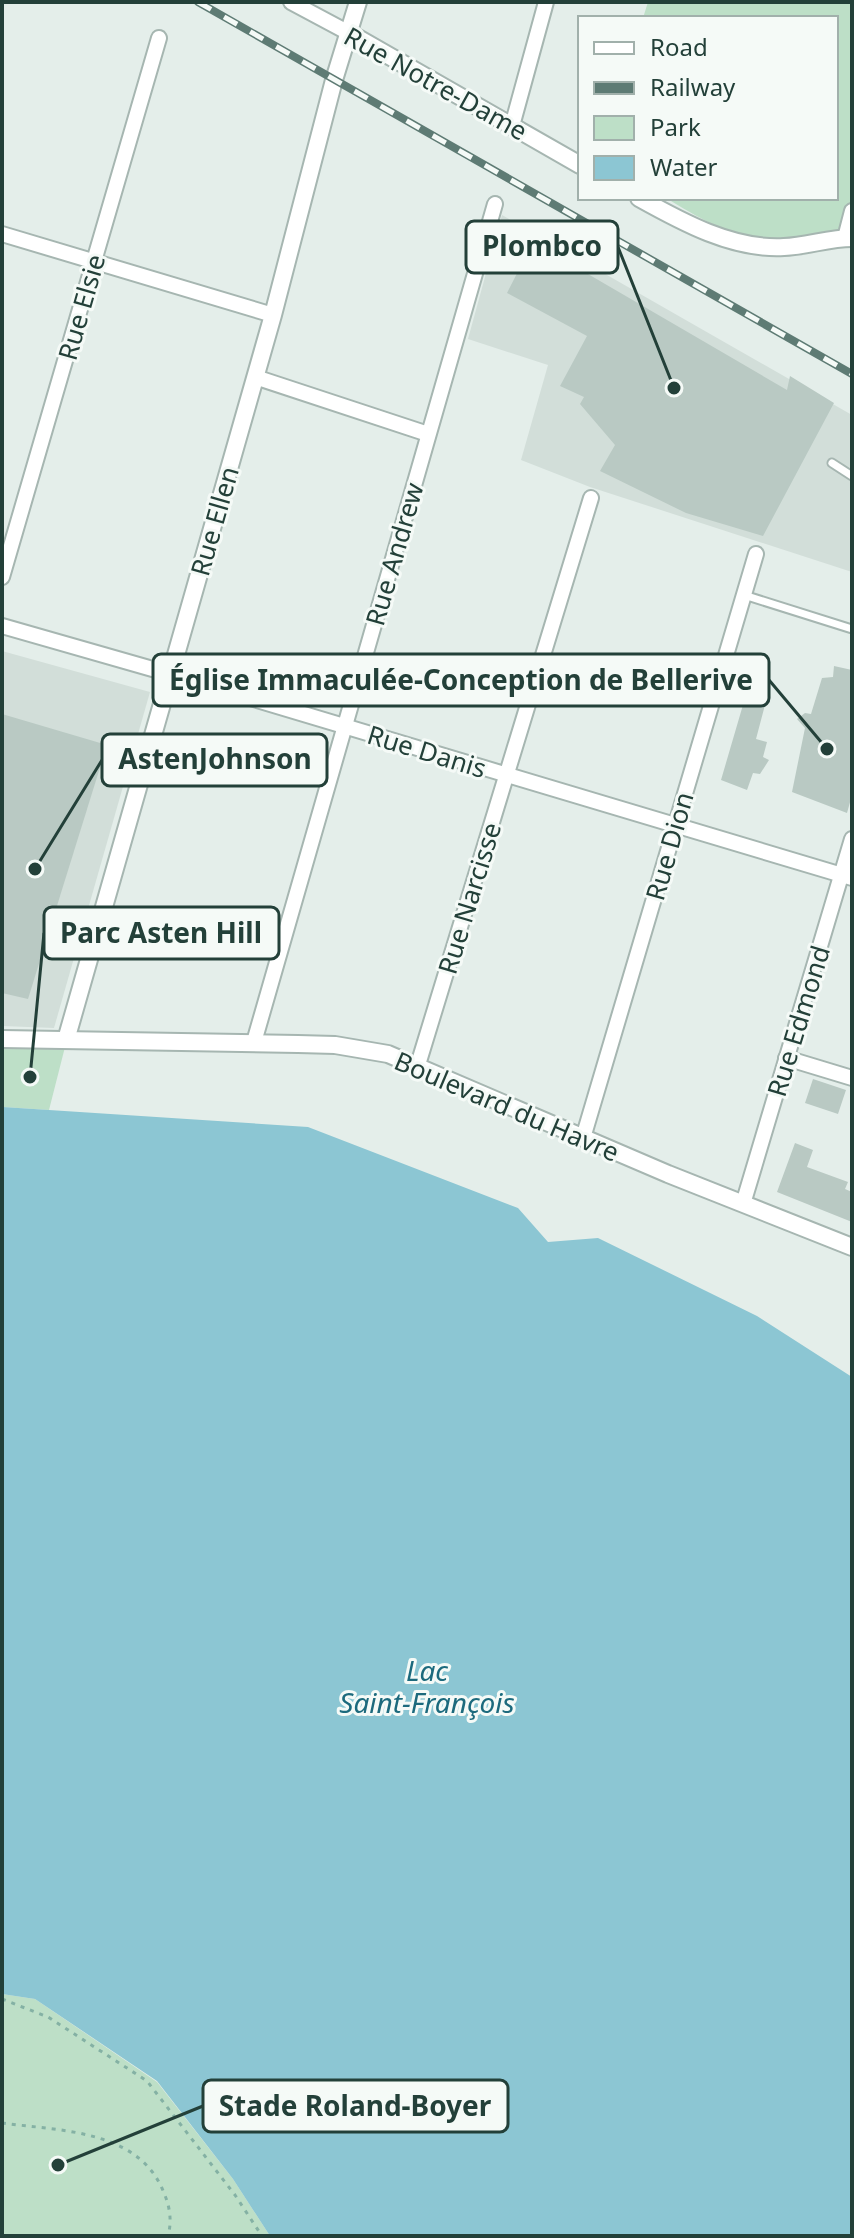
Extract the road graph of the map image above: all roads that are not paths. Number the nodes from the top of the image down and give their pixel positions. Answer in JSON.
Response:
{"nodes":[{"id":1,"x":291,"y":2,"type":"edge"},
{"id":2,"x":358,"y":2,"type":"edge"},
{"id":3,"x":546,"y":2,"type":"edge"},
{"id":4,"x":349,"y":33,"type":"junction"},
{"id":5,"x":159,"y":38,"type":"dead end"},
{"id":6,"x":512,"y":126,"type":"junction"},
{"id":7,"x":578,"y":164,"type":"edge"},
{"id":8,"x":643,"y":200,"type":"edge"},
{"id":9,"x":495,"y":204,"type":"dead end"},
{"id":10,"x":852,"y":211,"type":"edge"},
{"id":11,"x":2,"y":234,"type":"edge"},
{"id":12,"x":848,"y":238,"type":"edge"},
{"id":13,"x":94,"y":261,"type":"junction"},
{"id":14,"x":273,"y":315,"type":"junction"},
{"id":15,"x":255,"y":377,"type":"junction"},
{"id":16,"x":428,"y":434,"type":"junction"},
{"id":17,"x":832,"y":463,"type":"dead end"},
{"id":18,"x":852,"y":476,"type":"edge"},
{"id":19,"x":591,"y":498,"type":"dead end"},
{"id":20,"x":756,"y":554,"type":"dead end"},
{"id":21,"x":2,"y":577,"type":"edge"},
{"id":22,"x":744,"y":595,"type":"junction"},
{"id":23,"x":2,"y":626,"type":"edge"},
{"id":24,"x":852,"y":629,"type":"edge"},
{"id":25,"x":170,"y":674,"type":"junction"},
{"id":26,"x":344,"y":726,"type":"junction"},
{"id":27,"x":507,"y":775,"type":"junction"},
{"id":28,"x":675,"y":826,"type":"junction"},
{"id":29,"x":852,"y":839,"type":"edge"},
{"id":30,"x":846,"y":877,"type":"edge"},
{"id":31,"x":2,"y":1039,"type":"edge"},
{"id":32,"x":66,"y":1040,"type":"junction"},
{"id":33,"x":254,"y":1042,"type":"junction"},
{"id":34,"x":786,"y":1058,"type":"junction"},
{"id":35,"x":417,"y":1068,"type":"junction"},
{"id":36,"x":852,"y":1078,"type":"edge"},
{"id":37,"x":583,"y":1138,"type":"junction"},
{"id":38,"x":743,"y":1204,"type":"junction"},
{"id":39,"x":852,"y":1247,"type":"edge"}],
"edges":[{"from":1,"to":4,"type":"street","name":"Rue Notre-Dame"},
{"from":2,"to":4,"type":"street","name":"Rue Ellen"},
{"from":3,"to":6,"type":"street"},
{"from":4,"to":6,"type":"street","name":"Rue Notre-Dame"},
{"from":4,"to":14,"type":"street","name":"Rue Ellen"},
{"from":5,"to":13,"type":"street","name":"Rue Elsie"},
{"from":6,"to":7,"type":"street","name":"Rue Notre-Dame"},
{"from":8,"to":12,"type":"street"},
{"from":9,"to":16,"type":"street","name":"Rue Andrew"},
{"from":10,"to":12,"type":"street"},
{"from":11,"to":13,"type":"street"},
{"from":13,"to":14,"type":"street"},
{"from":13,"to":21,"type":"street","name":"Rue Elsie"},
{"from":14,"to":15,"type":"street","name":"Rue Ellen"},
{"from":15,"to":16,"type":"street"},
{"from":15,"to":25,"type":"street","name":"Rue Ellen"},
{"from":16,"to":26,"type":"street","name":"Rue Andrew"},
{"from":17,"to":18,"type":"lane"},
{"from":19,"to":27,"type":"street","name":"Rue Narcisse"},
{"from":20,"to":22,"type":"street","name":"Rue Dion"},
{"from":22,"to":24,"type":"lane"},
{"from":22,"to":28,"type":"street","name":"Rue Dion"},
{"from":23,"to":25,"type":"street","name":"Rue Danis"},
{"from":25,"to":26,"type":"street","name":"Rue Danis"},
{"from":25,"to":32,"type":"street","name":"Rue Ellen"},
{"from":26,"to":27,"type":"street","name":"Rue Danis"},
{"from":26,"to":33,"type":"street","name":"Rue Andrew"},
{"from":27,"to":28,"type":"street","name":"Rue Danis"},
{"from":27,"to":35,"type":"street","name":"Rue Narcisse"},
{"from":28,"to":30,"type":"street","name":"Rue Danis"},
{"from":28,"to":37,"type":"street","name":"Rue Dion"},
{"from":29,"to":30,"type":"street","name":"Rue Edmond"},
{"from":30,"to":34,"type":"street","name":"Rue Edmond"},
{"from":31,"to":32,"type":"street","name":"Boulevard du Havre"},
{"from":32,"to":33,"type":"street","name":"Boulevard du Havre"},
{"from":33,"to":35,"type":"street","name":"Boulevard du Havre"},
{"from":34,"to":36,"type":"street"},
{"from":34,"to":38,"type":"street","name":"Rue Edmond"},
{"from":35,"to":37,"type":"street","name":"Boulevard du Havre"},
{"from":37,"to":38,"type":"street","name":"Boulevard du Havre"},
{"from":38,"to":39,"type":"street","name":"Boulevard du Havre"}]}
